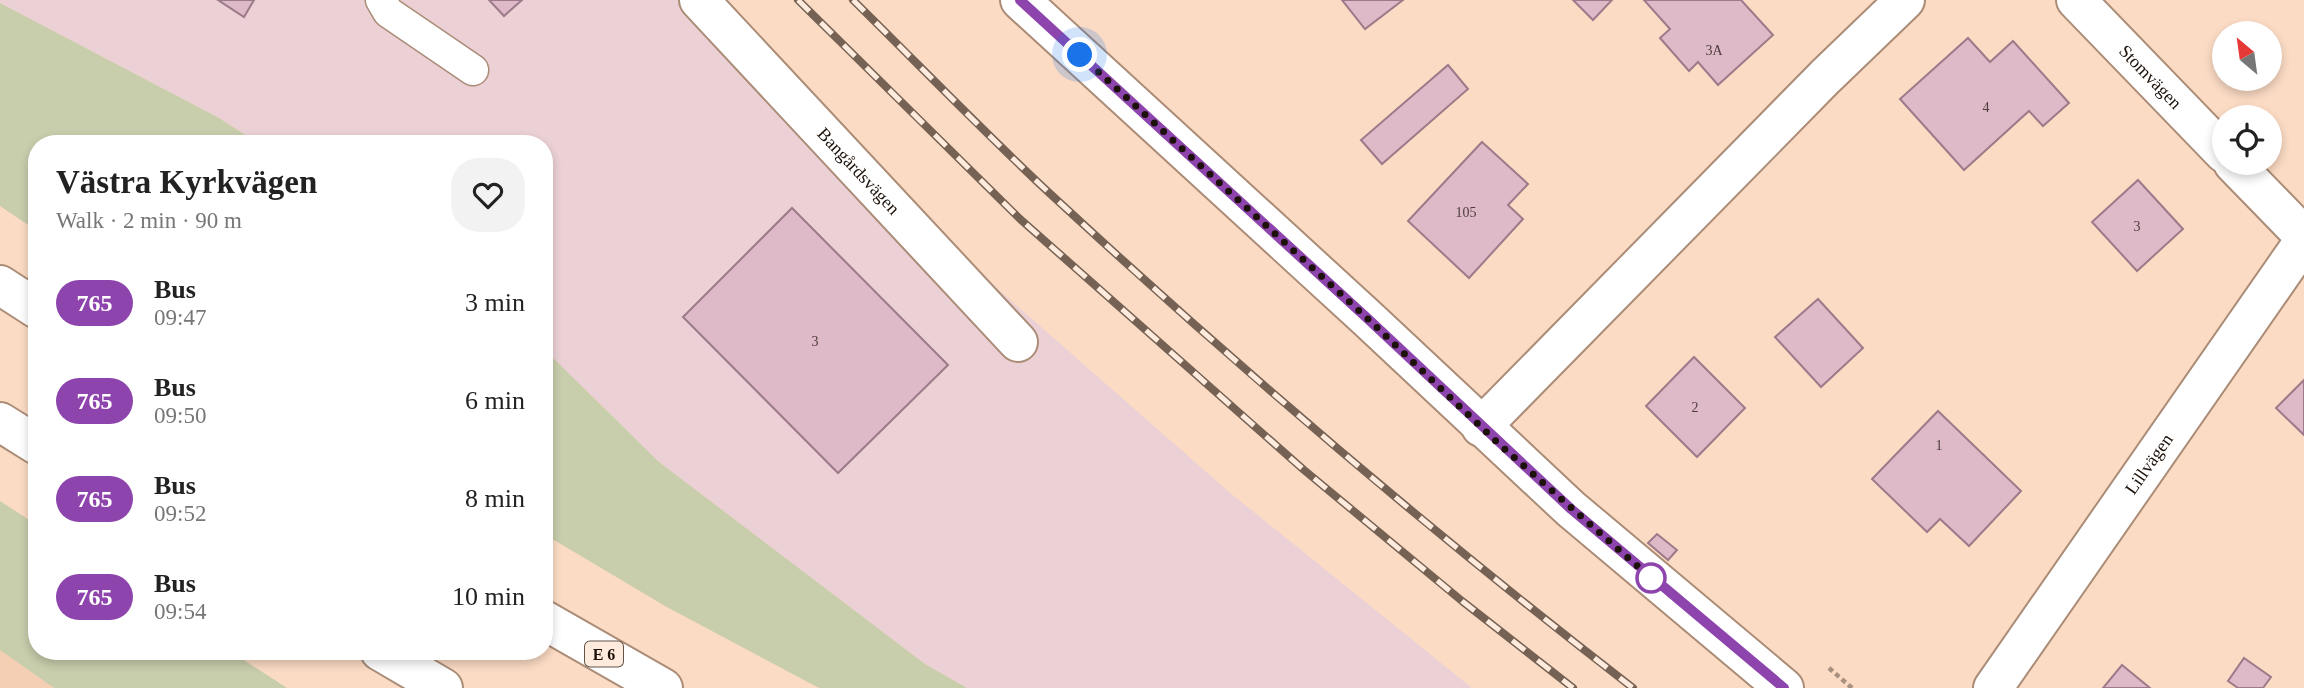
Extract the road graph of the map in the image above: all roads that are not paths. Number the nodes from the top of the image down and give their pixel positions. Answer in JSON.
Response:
{"nodes":[{"id":1,"x":381,"y":0,"type":"edge"},
{"id":2,"x":699,"y":0,"type":"edge"},
{"id":3,"x":1020,"y":0,"type":"edge"},
{"id":4,"x":1905,"y":0,"type":"edge"},
{"id":5,"x":2076,"y":0,"type":"edge"},
{"id":6,"x":473,"y":70,"type":"dead end"},
{"id":7,"x":2212,"y":141,"type":"edge"},
{"id":8,"x":2244,"y":175,"type":"edge"},
{"id":9,"x":2304,"y":238,"type":"edge"},
{"id":10,"x":0,"y":285,"type":"edge"},
{"id":11,"x":28,"y":303,"type":"edge"},
{"id":12,"x":1018,"y":342,"type":"dead end"},
{"id":13,"x":0,"y":422,"type":"edge"},
{"id":14,"x":1481,"y":427,"type":"junction"},
{"id":15,"x":28,"y":439,"type":"edge"},
{"id":16,"x":553,"y":625,"type":"edge"},
{"id":17,"x":378,"y":660,"type":"edge"},
{"id":18,"x":395,"y":660,"type":"edge"},
{"id":19,"x":415,"y":688,"type":"edge"},
{"id":20,"x":443,"y":688,"type":"edge"},
{"id":21,"x":663,"y":688,"type":"edge"},
{"id":22,"x":1784,"y":688,"type":"edge"},
{"id":23,"x":1993,"y":688,"type":"edge"}],
"edges":[{"from":1,"to":6,"type":"lane"},
{"from":2,"to":12,"type":"main road","name":"Bangårdsvägen"},
{"from":3,"to":14,"type":"main road"},
{"from":4,"to":14,"type":"main road"},
{"from":5,"to":7,"type":"main road","name":"Stomvägen"},
{"from":8,"to":9,"type":"main road"},
{"from":9,"to":23,"type":"main road","name":"Lillvägen"},
{"from":10,"to":11,"type":"main road"},
{"from":13,"to":15,"type":"main road"},
{"from":14,"to":22,"type":"main road"},
{"from":16,"to":21,"type":"main road","number":"E 6"},
{"from":17,"to":19,"type":"main road"},
{"from":18,"to":20,"type":"main road"}]}
